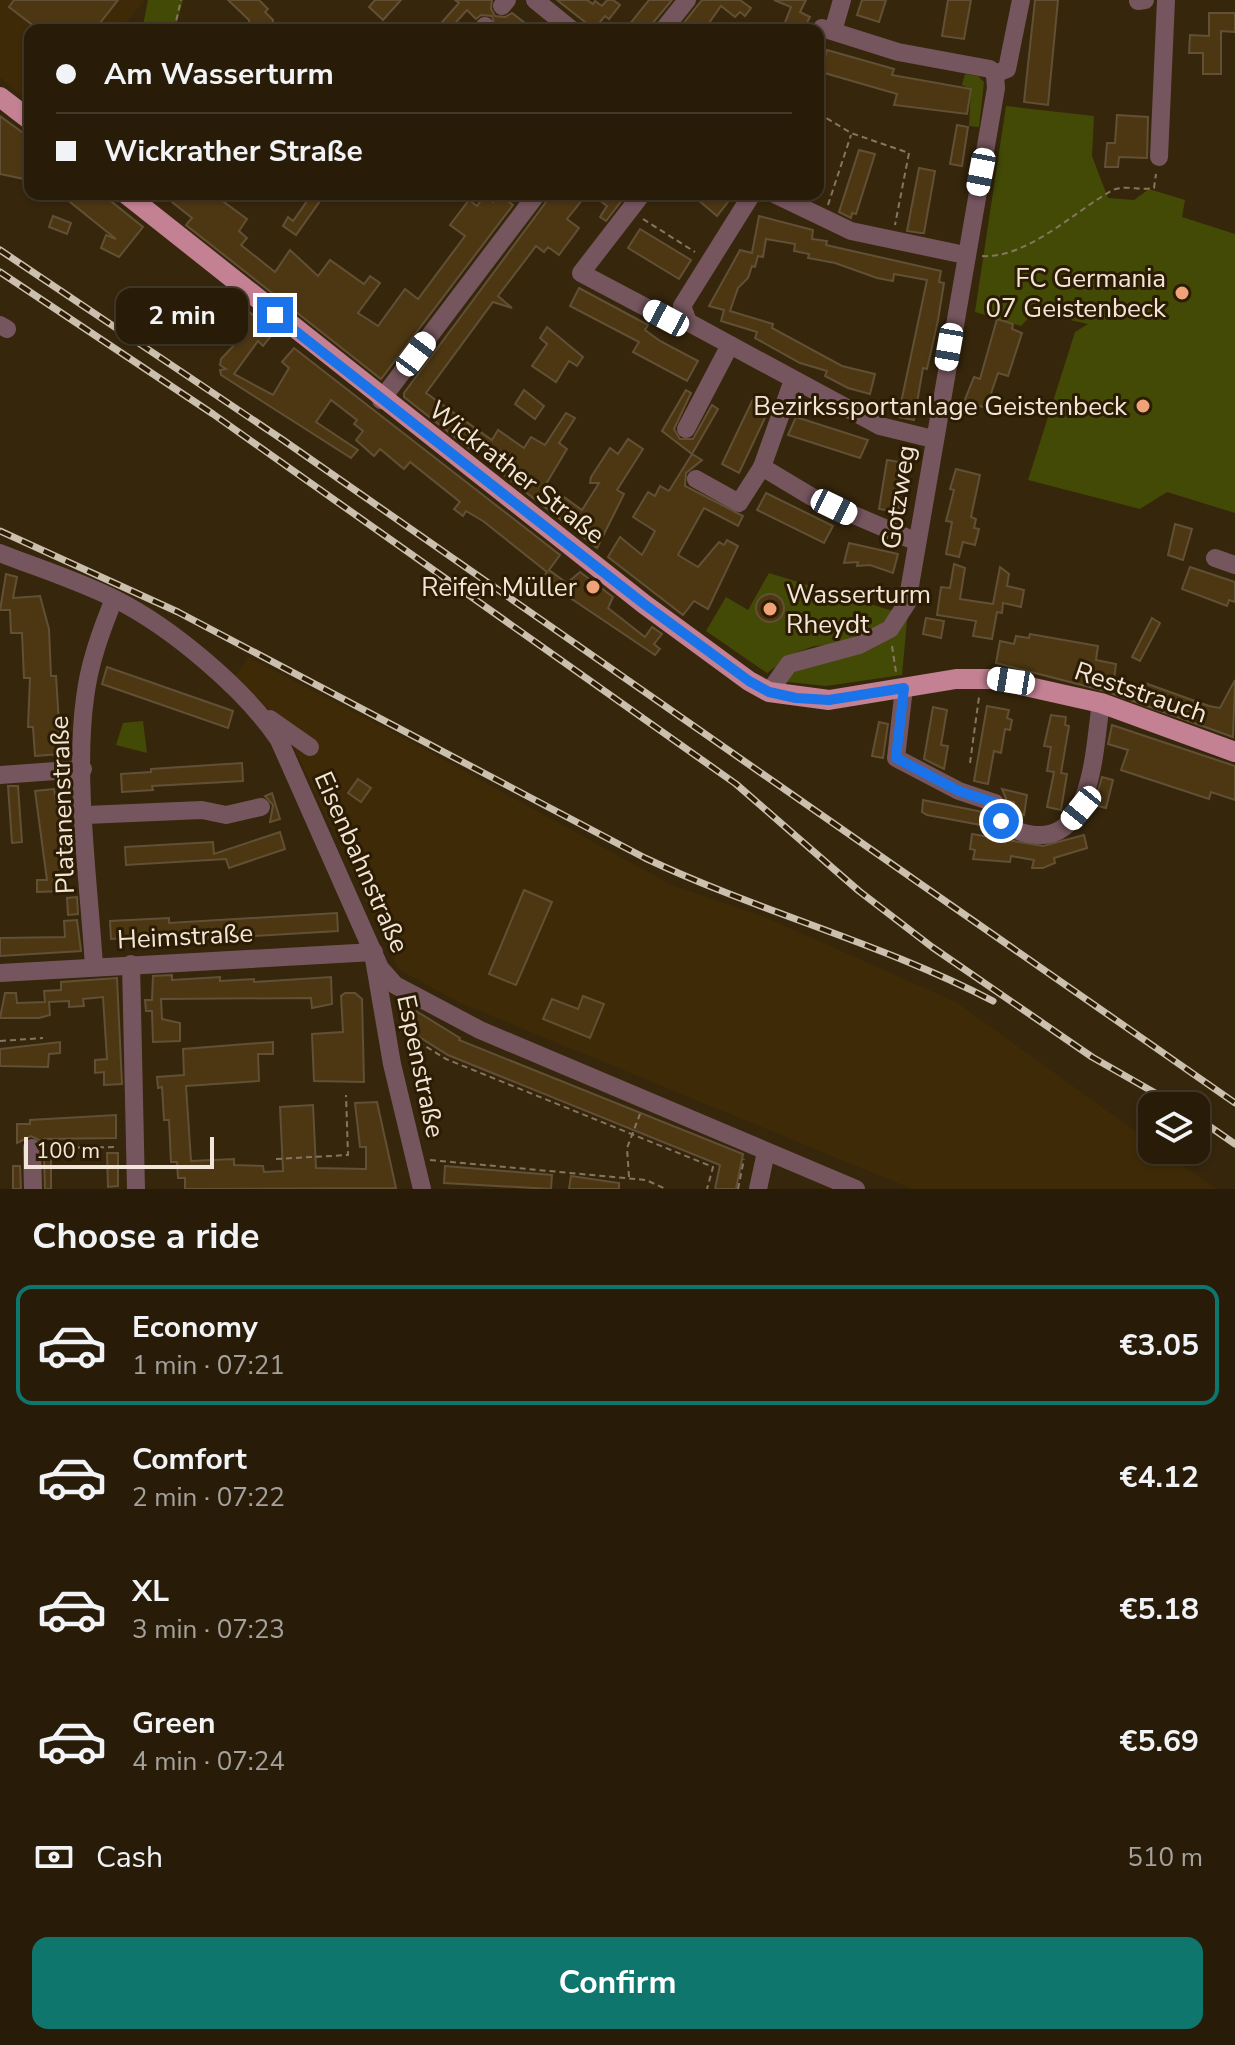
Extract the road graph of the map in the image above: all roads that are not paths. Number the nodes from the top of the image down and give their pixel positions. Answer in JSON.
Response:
{"nodes":[{"id":1,"x":535,"y":0,"type":"edge"},
{"id":2,"x":687,"y":0,"type":"edge"},
{"id":3,"x":842,"y":0,"type":"edge"},
{"id":4,"x":1021,"y":0,"type":"edge"},
{"id":5,"x":1166,"y":0,"type":"edge"},
{"id":6,"x":565,"y":24,"type":"edge"},
{"id":7,"x":668,"y":24,"type":"edge"},
{"id":8,"x":824,"y":31,"type":"edge"},
{"id":9,"x":995,"y":74,"type":"junction"},
{"id":10,"x":0,"y":97,"type":"edge"},
{"id":11,"x":24,"y":112,"type":"edge"},
{"id":12,"x":1159,"y":157,"type":"road end"},
{"id":13,"x":133,"y":200,"type":"edge"},
{"id":14,"x":532,"y":200,"type":"edge"},
{"id":15,"x":637,"y":200,"type":"edge"},
{"id":16,"x":748,"y":200,"type":"edge"},
{"id":17,"x":785,"y":200,"type":"edge"},
{"id":18,"x":965,"y":255,"type":"junction"},
{"id":19,"x":685,"y":314,"type":"junction"},
{"id":20,"x":730,"y":345,"type":"junction"},
{"id":21,"x":793,"y":380,"type":"junction"},
{"id":22,"x":381,"y":400,"type":"junction"},
{"id":23,"x":686,"y":429,"type":"dead end"},
{"id":24,"x":933,"y":439,"type":"junction"},
{"id":25,"x":762,"y":467,"type":"junction"},
{"id":26,"x":696,"y":479,"type":"dead end"},
{"id":27,"x":917,"y":542,"type":"junction"},
{"id":28,"x":0,"y":553,"type":"edge"},
{"id":29,"x":1215,"y":558,"type":"dead end"},
{"id":30,"x":1235,"y":565,"type":"edge"},
{"id":31,"x":114,"y":599,"type":"junction"},
{"id":32,"x":901,"y":688,"type":"junction"},
{"id":33,"x":769,"y":692,"type":"junction"},
{"id":34,"x":1101,"y":703,"type":"junction"},
{"id":35,"x":261,"y":713,"type":"junction"},
{"id":36,"x":310,"y":747,"type":"dead end"},
{"id":37,"x":1235,"y":752,"type":"edge"},
{"id":38,"x":83,"y":769,"type":"junction"},
{"id":39,"x":0,"y":775,"type":"edge"},
{"id":40,"x":261,"y":807,"type":"dead end"},
{"id":41,"x":86,"y":815,"type":"junction"},
{"id":42,"x":374,"y":952,"type":"junction"},
{"id":43,"x":131,"y":964,"type":"junction"},
{"id":44,"x":94,"y":966,"type":"junction"},
{"id":45,"x":0,"y":973,"type":"edge"},
{"id":46,"x":32,"y":1148,"type":"road end"},
{"id":47,"x":766,"y":1152,"type":"junction"},
{"id":48,"x":33,"y":1189,"type":"edge"},
{"id":49,"x":136,"y":1189,"type":"edge"},
{"id":50,"x":422,"y":1189,"type":"edge"},
{"id":51,"x":758,"y":1189,"type":"edge"},
{"id":52,"x":856,"y":1189,"type":"edge"}],
"edges":[{"from":1,"to":6,"type":"street"},
{"from":2,"to":7,"type":"street"},
{"from":3,"to":8,"type":"street"},
{"from":4,"to":9,"type":"street","name":"Gotzweg"},
{"from":5,"to":12,"type":"street"},
{"from":8,"to":9,"type":"street"},
{"from":9,"to":18,"type":"street","name":"Gotzweg"},
{"from":10,"to":11,"type":"main road"},
{"from":13,"to":22,"type":"main road","name":"Wickrather Straße"},
{"from":14,"to":22,"type":"street"},
{"from":15,"to":19,"type":"street"},
{"from":16,"to":19,"type":"street"},
{"from":17,"to":18,"type":"street"},
{"from":18,"to":24,"type":"street","name":"Gotzweg"},
{"from":19,"to":20,"type":"street"},
{"from":20,"to":21,"type":"street"},
{"from":20,"to":23,"type":"street"},
{"from":21,"to":24,"type":"street"},
{"from":21,"to":25,"type":"street"},
{"from":22,"to":33,"type":"main road","name":"Wickrather Straße"},
{"from":24,"to":27,"type":"street","name":"Gotzweg"},
{"from":25,"to":26,"type":"street"},
{"from":25,"to":27,"type":"street"},
{"from":27,"to":33,"type":"street","name":"Gotzweg"},
{"from":28,"to":31,"type":"street","name":"Eisenbahnstraße"},
{"from":29,"to":30,"type":"street"},
{"from":31,"to":35,"type":"street","name":"Eisenbahnstraße"},
{"from":31,"to":38,"type":"street","name":"Platanenstraße"},
{"from":32,"to":33,"type":"main road","name":"Reststrauch"},
{"from":32,"to":34,"type":"main road","name":"Reststrauch"},
{"from":32,"to":34,"type":"street"},
{"from":34,"to":37,"type":"main road","name":"Reststrauch"},
{"from":35,"to":36,"type":"street"},
{"from":35,"to":42,"type":"street","name":"Eisenbahnstraße"},
{"from":38,"to":39,"type":"street"},
{"from":38,"to":41,"type":"street","name":"Platanenstraße"},
{"from":40,"to":41,"type":"street"},
{"from":41,"to":44,"type":"street","name":"Platanenstraße"},
{"from":42,"to":43,"type":"street","name":"Heimstraße"},
{"from":42,"to":47,"type":"street","name":"Eisenbahnstraße"},
{"from":42,"to":50,"type":"street","name":"Espenstraße"},
{"from":43,"to":44,"type":"street","name":"Heimstraße"},
{"from":43,"to":49,"type":"street"},
{"from":44,"to":45,"type":"street","name":"Heimstraße"},
{"from":46,"to":48,"type":"street"},
{"from":47,"to":51,"type":"street"},
{"from":47,"to":52,"type":"street","name":"Eisenbahnstraße"}]}
